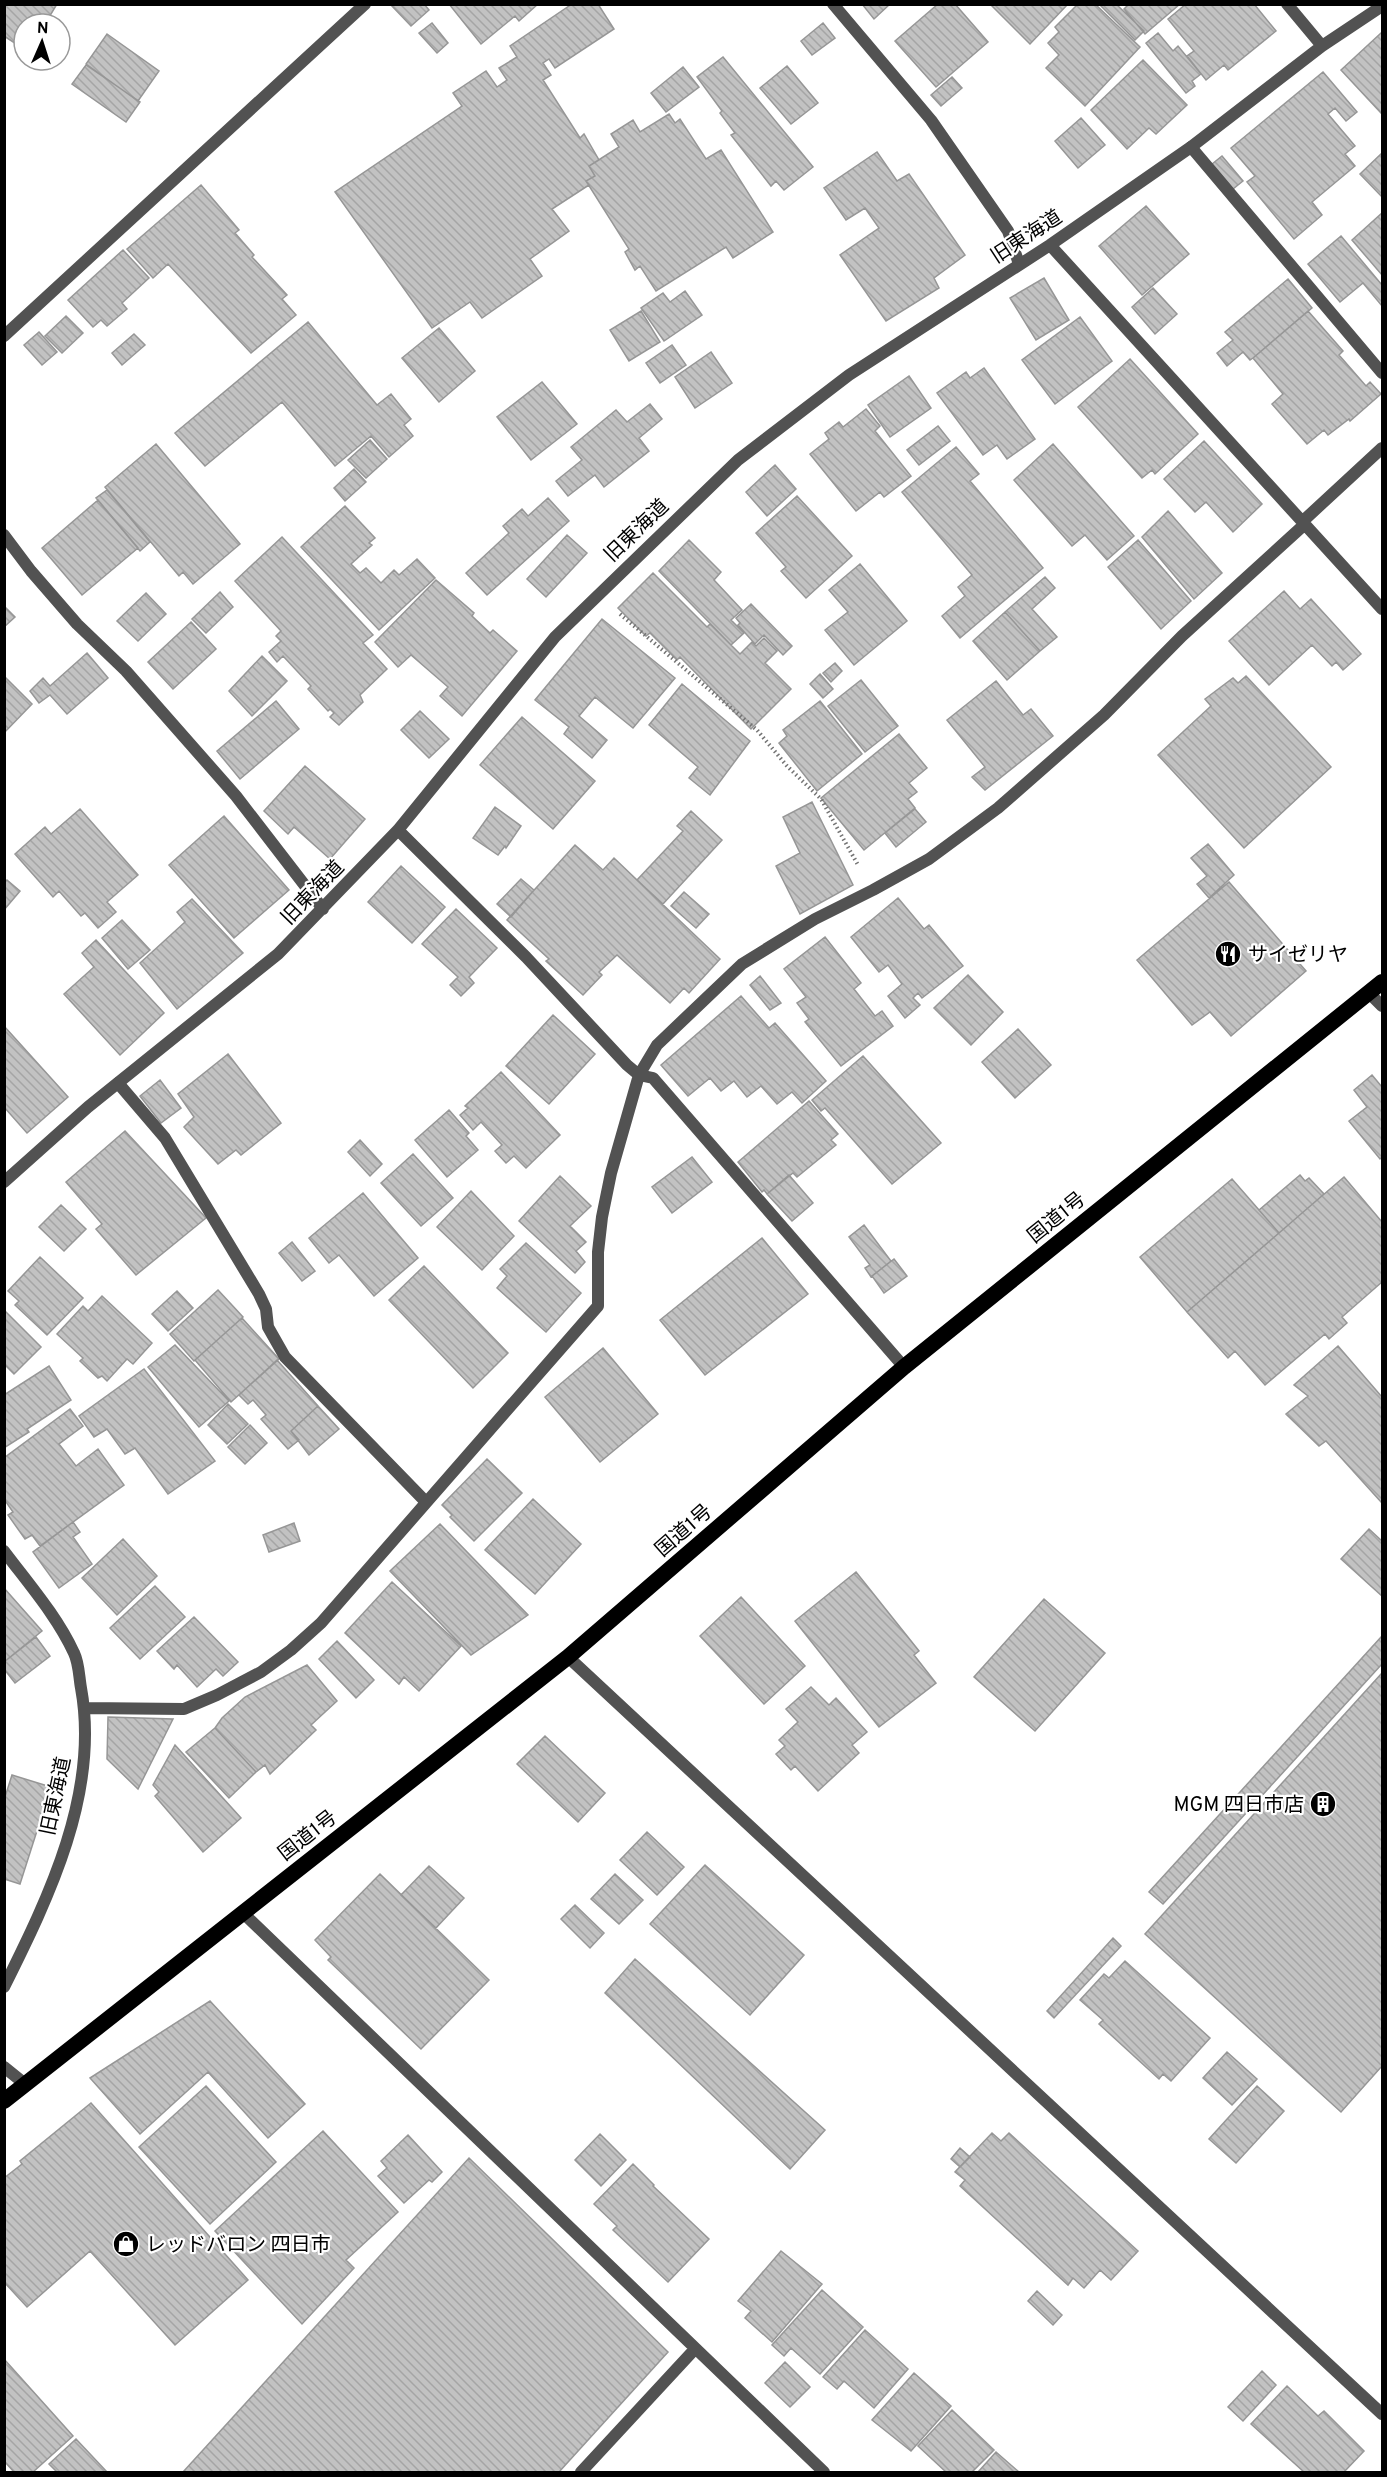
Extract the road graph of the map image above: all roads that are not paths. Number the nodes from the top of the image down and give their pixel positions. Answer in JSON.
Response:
{"nodes":[{"id":1,"x":365,"y":4,"type":"edge"},
{"id":2,"x":833,"y":4,"type":"edge"},
{"id":3,"x":1287,"y":4,"type":"edge"},
{"id":4,"x":1381,"y":9,"type":"edge"},
{"id":5,"x":1322,"y":46,"type":"junction"},
{"id":6,"x":1191,"y":147,"type":"junction"},
{"id":7,"x":1050,"y":245,"type":"junction"},
{"id":8,"x":1019,"y":264,"type":"junction"},
{"id":9,"x":4,"y":336,"type":"edge"},
{"id":10,"x":1383,"y":373,"type":"edge"},
{"id":11,"x":1383,"y":448,"type":"edge"},
{"id":12,"x":1304,"y":523,"type":"junction"},
{"id":13,"x":4,"y":535,"type":"edge"},
{"id":14,"x":1383,"y":609,"type":"edge"},
{"id":15,"x":398,"y":830,"type":"junction"},
{"id":16,"x":323,"y":909,"type":"junction"},
{"id":17,"x":1383,"y":982,"type":"edge"},
{"id":18,"x":1369,"y":993,"type":"junction"},
{"id":19,"x":1383,"y":1006,"type":"edge"},
{"id":20,"x":639,"y":1075,"type":"junction"},
{"id":21,"x":118,"y":1083,"type":"junction"},
{"id":22,"x":4,"y":1182,"type":"edge"},
{"id":23,"x":904,"y":1366,"type":"junction"},
{"id":24,"x":425,"y":1501,"type":"junction"},
{"id":25,"x":4,"y":1551,"type":"edge"},
{"id":26,"x":568,"y":1657,"type":"junction"},
{"id":27,"x":85,"y":1708,"type":"junction"},
{"id":28,"x":242,"y":1912,"type":"junction"},
{"id":29,"x":4,"y":1987,"type":"edge"},
{"id":30,"x":4,"y":2067,"type":"edge"},
{"id":31,"x":25,"y":2084,"type":"junction"},
{"id":32,"x":4,"y":2101,"type":"edge"},
{"id":33,"x":694,"y":2350,"type":"junction"},
{"id":34,"x":1383,"y":2414,"type":"edge"},
{"id":35,"x":581,"y":2472,"type":"edge"},
{"id":36,"x":824,"y":2472,"type":"edge"}],
"edges":[{"from":1,"to":9,"type":"street"},
{"from":2,"to":8,"type":"street"},
{"from":3,"to":5,"type":"street"},
{"from":4,"to":5,"type":"street","name":"旧東海道"},
{"from":5,"to":6,"type":"street","name":"旧東海道"},
{"from":6,"to":7,"type":"street","name":"旧東海道"},
{"from":6,"to":10,"type":"street"},
{"from":7,"to":8,"type":"street","name":"旧東海道"},
{"from":7,"to":12,"type":"street"},
{"from":8,"to":15,"type":"street","name":"旧東海道"},
{"from":11,"to":12,"type":"street"},
{"from":12,"to":14,"type":"street"},
{"from":12,"to":20,"type":"street"},
{"from":13,"to":16,"type":"street"},
{"from":15,"to":16,"type":"street","name":"旧東海道"},
{"from":15,"to":20,"type":"street"},
{"from":16,"to":21,"type":"street","name":"旧東海道"},
{"from":17,"to":18,"type":"highway","name":"国道1号"},
{"from":18,"to":19,"type":"street"},
{"from":18,"to":23,"type":"highway","name":"国道1号"},
{"from":20,"to":23,"type":"street"},
{"from":20,"to":24,"type":"street"},
{"from":21,"to":22,"type":"street","name":"旧東海道"},
{"from":21,"to":24,"type":"street"},
{"from":23,"to":26,"type":"highway","name":"国道1号"},
{"from":24,"to":27,"type":"street"},
{"from":25,"to":27,"type":"street","name":"旧東海道"},
{"from":26,"to":28,"type":"highway","name":"国道1号"},
{"from":26,"to":34,"type":"street"},
{"from":27,"to":29,"type":"street","name":"旧東海道"},
{"from":28,"to":31,"type":"highway","name":"国道1号"},
{"from":28,"to":33,"type":"street"},
{"from":30,"to":31,"type":"street"},
{"from":31,"to":32,"type":"highway","name":"国道1号"},
{"from":33,"to":35,"type":"street"},
{"from":33,"to":36,"type":"street"}]}
